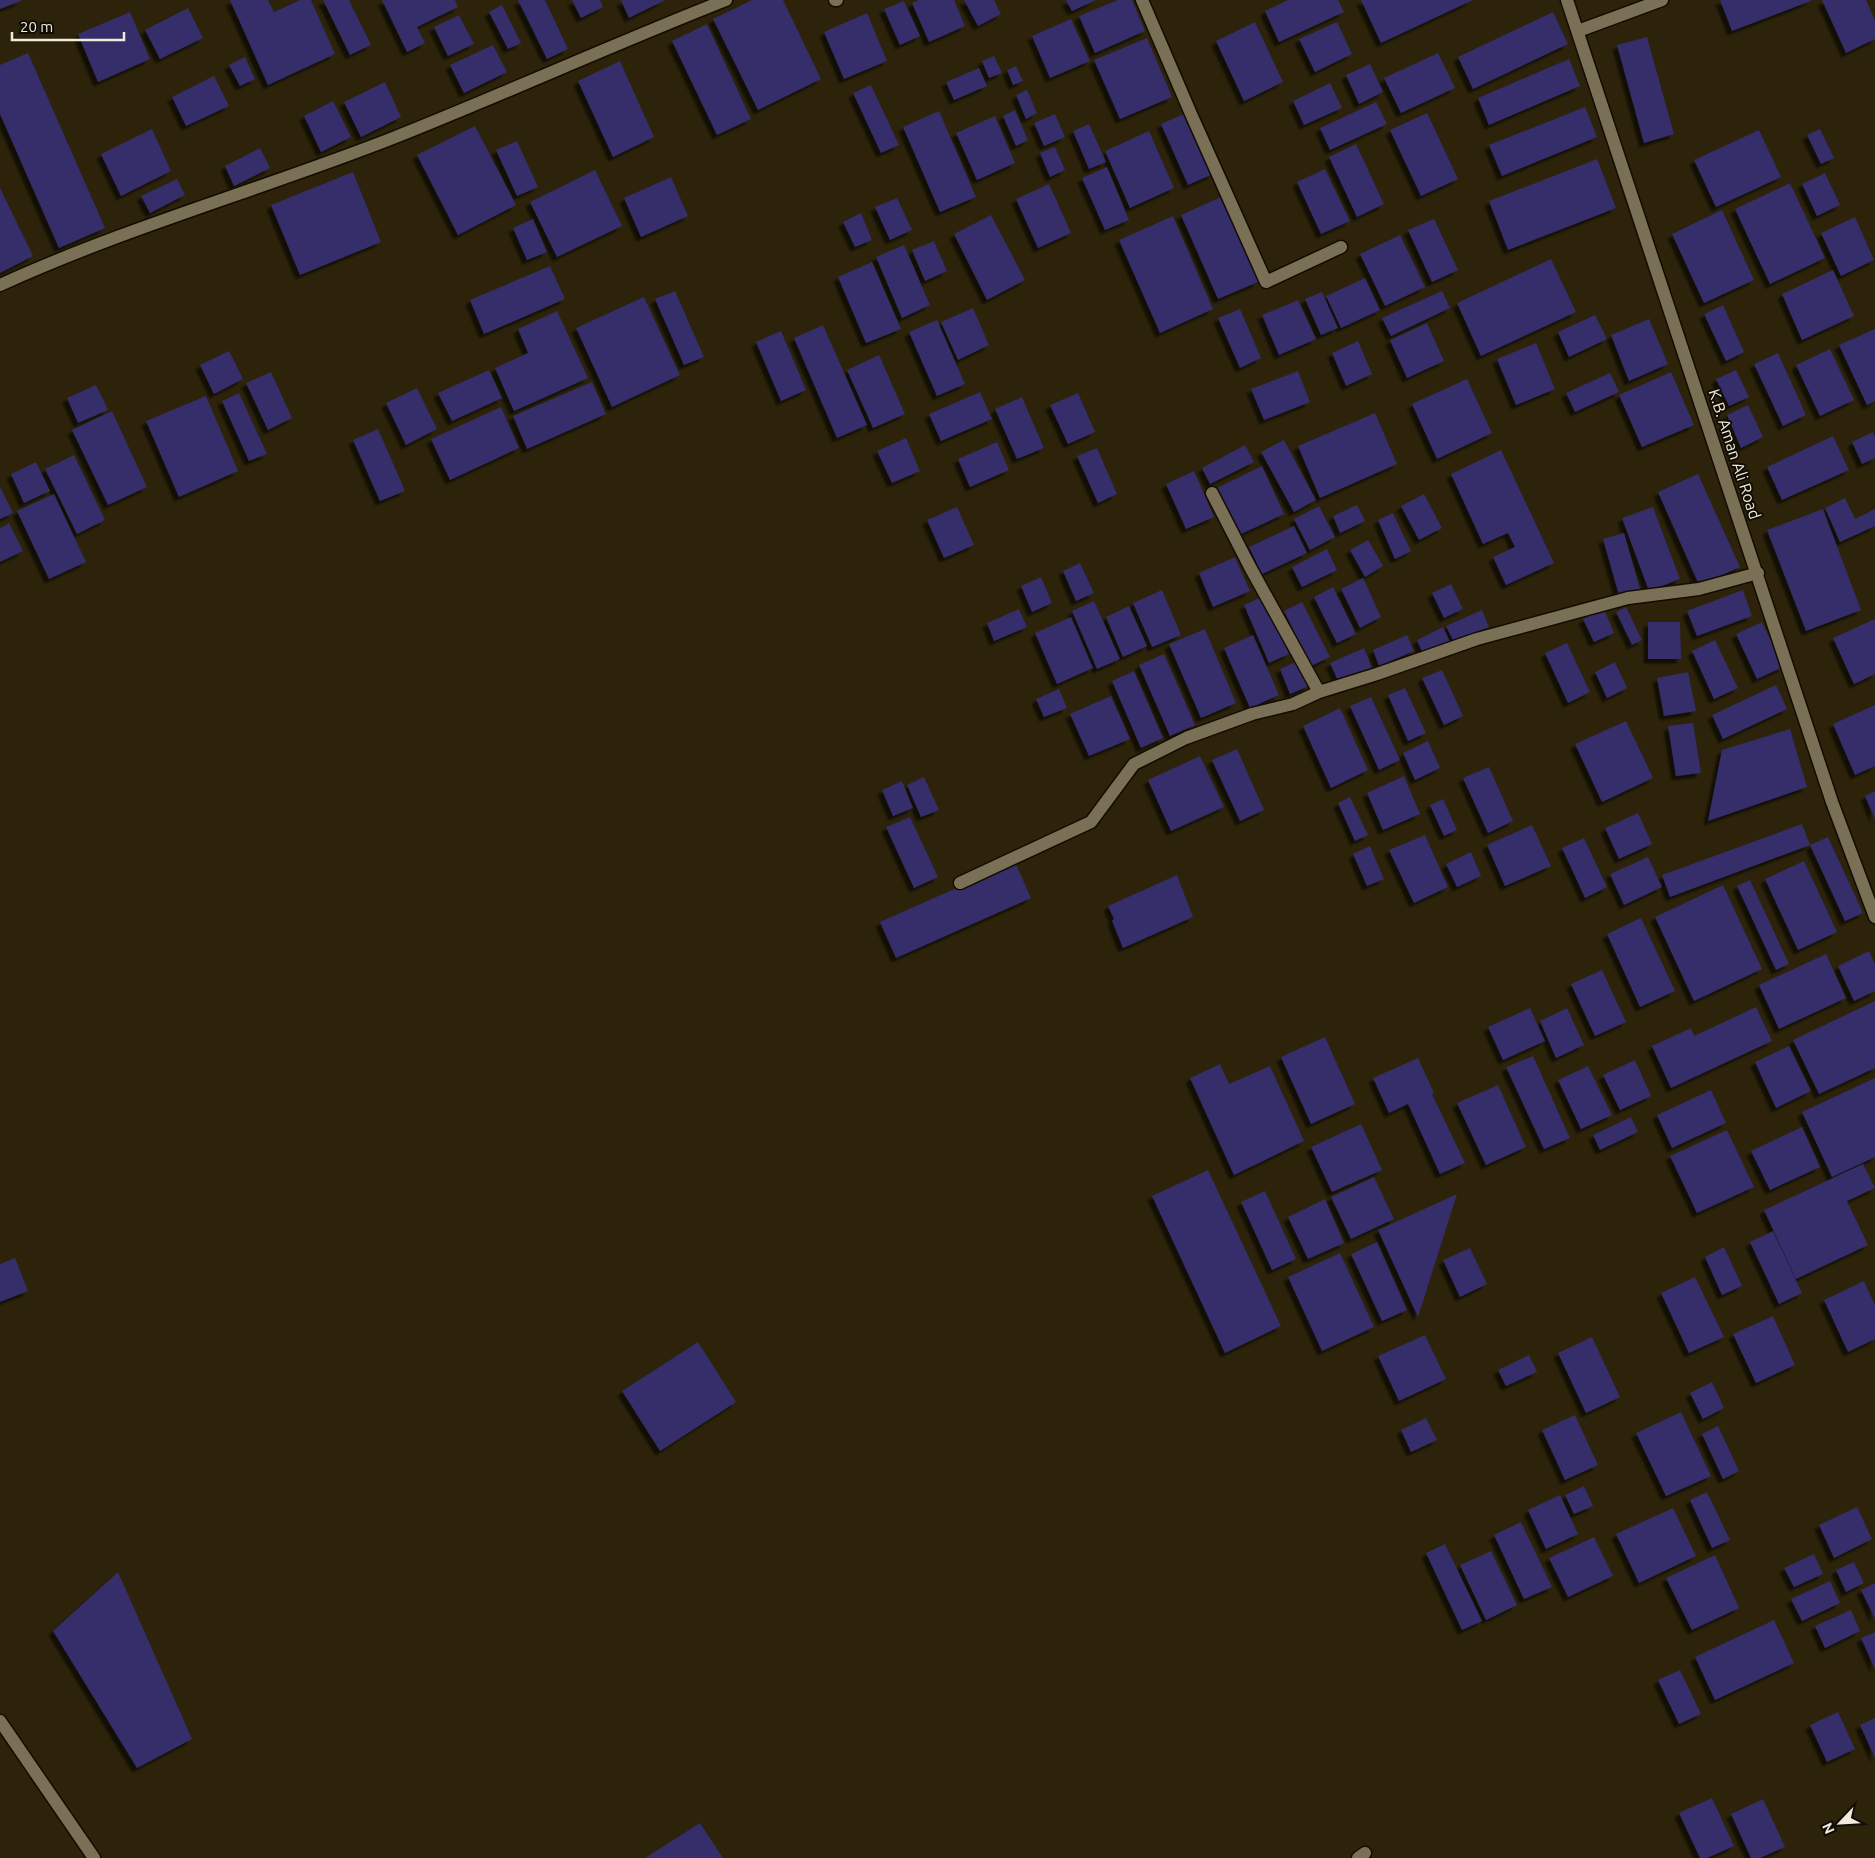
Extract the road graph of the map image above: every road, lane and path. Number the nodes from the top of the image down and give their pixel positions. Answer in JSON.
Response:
{"nodes":[{"id":1,"x":726,"y":0,"type":"edge"},
{"id":2,"x":1142,"y":0,"type":"edge"},
{"id":3,"x":1568,"y":0,"type":"edge"},
{"id":4,"x":1662,"y":0,"type":"edge"},
{"id":5,"x":1578,"y":31,"type":"junction"},
{"id":6,"x":1341,"y":247,"type":"dead end"},
{"id":7,"x":0,"y":285,"type":"edge"},
{"id":8,"x":1212,"y":493,"type":"dead end"},
{"id":9,"x":1758,"y":573,"type":"junction"},
{"id":10,"x":1319,"y":692,"type":"junction"},
{"id":11,"x":960,"y":883,"type":"dead end"},
{"id":12,"x":1875,"y":916,"type":"edge"},
{"id":13,"x":0,"y":1723,"type":"edge"},
{"id":14,"x":94,"y":1858,"type":"edge"}],
"edges":[{"from":1,"to":7,"type":"street"},
{"from":2,"to":6,"type":"street"},
{"from":3,"to":5,"type":"street","name":"K.B. Aman Ali Road"},
{"from":4,"to":5,"type":"street"},
{"from":5,"to":9,"type":"street","name":"K.B. Aman Ali Road"},
{"from":8,"to":10,"type":"street"},
{"from":9,"to":10,"type":"street"},
{"from":9,"to":12,"type":"street","name":"K.B. Aman Ali Road"},
{"from":10,"to":11,"type":"street"},
{"from":13,"to":14,"type":"street"}]}
